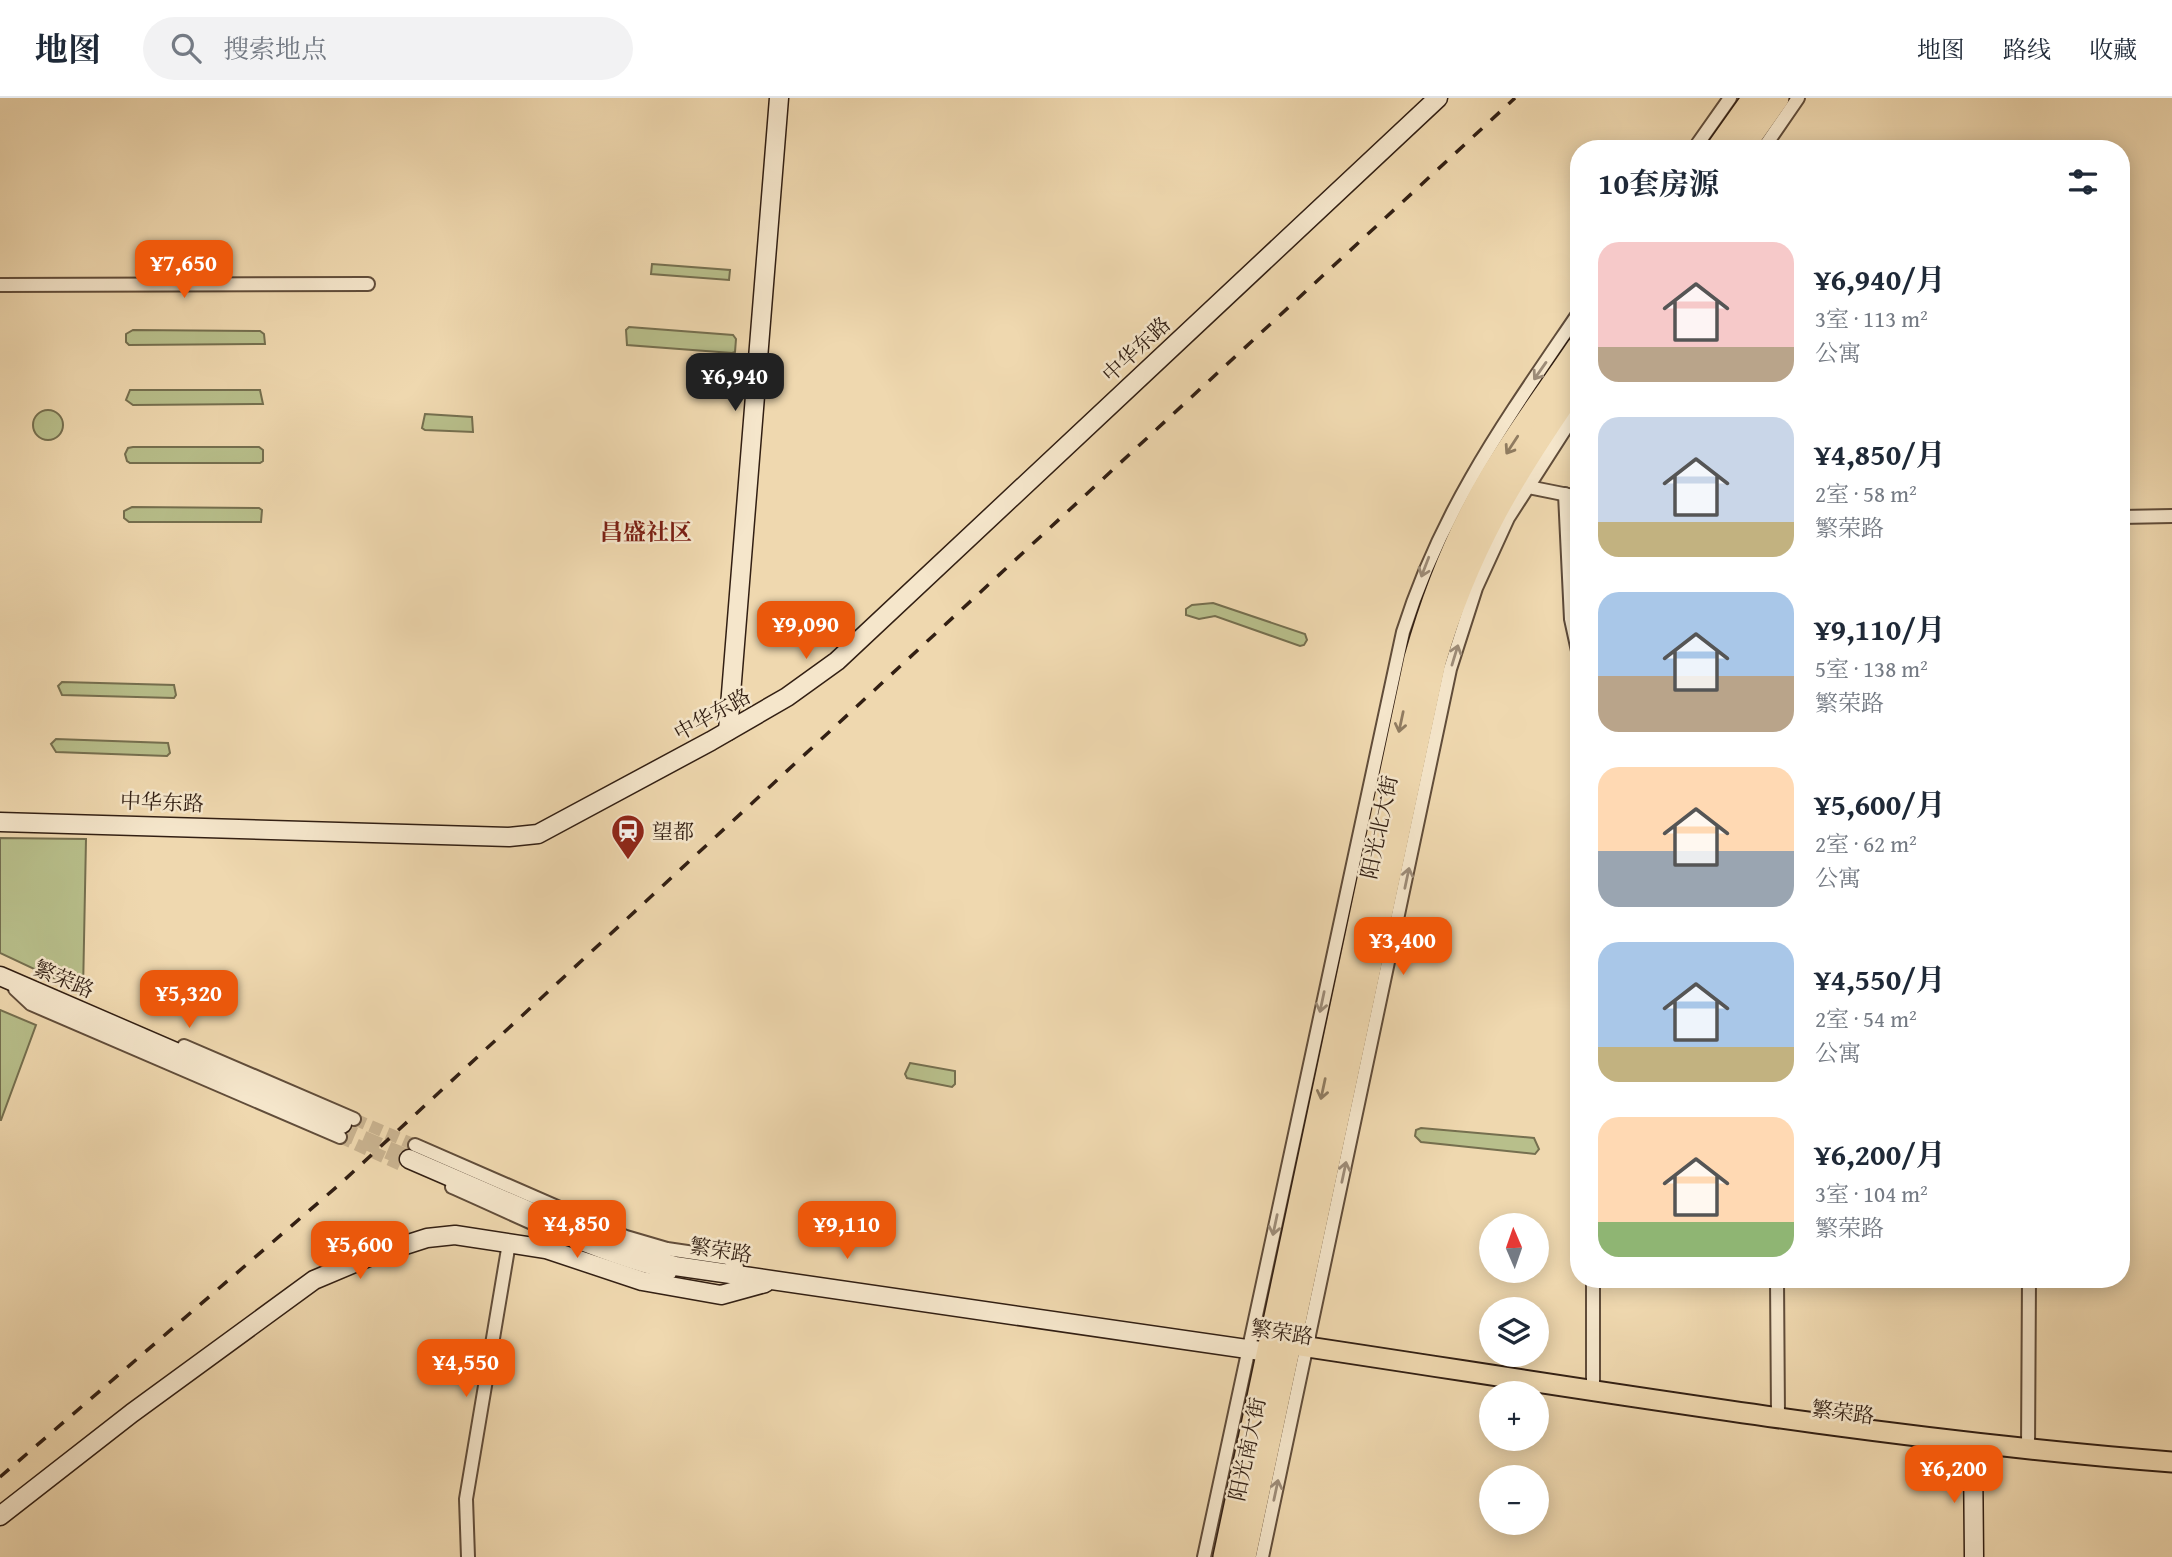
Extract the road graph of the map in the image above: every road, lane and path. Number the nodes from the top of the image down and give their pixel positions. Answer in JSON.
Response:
{"nodes":[{"id":1,"x":779,"y":98,"type":"edge"},
{"id":2,"x":1438,"y":98,"type":"edge"},
{"id":3,"x":1730,"y":98,"type":"edge"},
{"id":4,"x":1754,"y":98,"type":"edge"},
{"id":5,"x":1777,"y":98,"type":"edge"},
{"id":6,"x":1798,"y":98,"type":"edge"},
{"id":7,"x":1700,"y":140,"type":"edge"},
{"id":8,"x":1724,"y":140,"type":"edge"},
{"id":9,"x":1747,"y":140,"type":"edge"},
{"id":10,"x":1769,"y":140,"type":"edge"},
{"id":11,"x":368,"y":284,"type":"dead end"},
{"id":12,"x":0,"y":285,"type":"edge"},
{"id":13,"x":1570,"y":326,"type":"edge"},
{"id":14,"x":1570,"y":360,"type":"edge"},
{"id":15,"x":1570,"y":394,"type":"edge"},
{"id":16,"x":1570,"y":420,"type":"edge"},
{"id":17,"x":1519,"y":486,"type":"junction"},
{"id":18,"x":1570,"y":495,"type":"edge"},
{"id":19,"x":2172,"y":516,"type":"edge"},
{"id":20,"x":2130,"y":517,"type":"edge"},
{"id":21,"x":728,"y":732,"type":"junction"},
{"id":22,"x":0,"y":822,"type":"edge"},
{"id":23,"x":7,"y":982,"type":"edge"},
{"id":24,"x":343,"y":1127,"type":"tunnel mouth"},
{"id":25,"x":509,"y":1243,"type":"junction"},
{"id":26,"x":771,"y":1281,"type":"junction"},
{"id":27,"x":1593,"y":1288,"type":"edge"},
{"id":28,"x":1777,"y":1288,"type":"edge"},
{"id":29,"x":2029,"y":1288,"type":"edge"},
{"id":30,"x":1278,"y":1348,"type":"junction"},
{"id":31,"x":1592,"y":1391,"type":"junction"},
{"id":32,"x":1778,"y":1416,"type":"junction"},
{"id":33,"x":2028,"y":1449,"type":"junction"},
{"id":34,"x":1973,"y":1452,"type":"junction"},
{"id":35,"x":2170,"y":1462,"type":"edge"},
{"id":36,"x":0,"y":1517,"type":"edge"},
{"id":37,"x":468,"y":1557,"type":"edge"},
{"id":38,"x":1204,"y":1557,"type":"edge"},
{"id":39,"x":1225,"y":1557,"type":"edge"},
{"id":40,"x":1244,"y":1557,"type":"edge"},
{"id":41,"x":1262,"y":1557,"type":"edge"},
{"id":42,"x":1974,"y":1557,"type":"edge"}],
"edges":[{"from":1,"to":21,"type":"street"},
{"from":2,"to":21,"type":"street","name":"中华东路"},
{"from":3,"to":7,"type":"street"},
{"from":4,"to":8,"type":"highway"},
{"from":5,"to":9,"type":"highway"},
{"from":6,"to":10,"type":"street"},
{"from":11,"to":12,"type":"street"},
{"from":13,"to":30,"type":"street","one_way":true},
{"from":14,"to":30,"type":"highway","name":"阳光北大街","one_way":true},
{"from":15,"to":17,"type":"highway","name":"阳光北大街"},
{"from":16,"to":17,"type":"street"},
{"from":17,"to":18,"type":"street"},
{"from":30,"to":17,"type":"highway","name":"阳光北大街","one_way":true},
{"from":19,"to":20,"type":"street"},
{"from":21,"to":22,"type":"street","name":"中华东路"},
{"from":23,"to":24,"type":"street","name":"繁荣路"},
{"from":25,"to":26,"type":"street"},
{"from":25,"to":36,"type":"street"},
{"from":25,"to":37,"type":"street"},
{"from":26,"to":30,"type":"street","name":"繁荣路"},
{"from":26,"to":30,"type":"street","name":"繁荣路"},
{"from":27,"to":31,"type":"street"},
{"from":28,"to":32,"type":"street"},
{"from":29,"to":33,"type":"street"},
{"from":30,"to":31,"type":"main road","name":"繁荣路"},
{"from":30,"to":34,"type":"main road","name":"繁荣路"},
{"from":30,"to":38,"type":"street"},
{"from":30,"to":39,"type":"highway","name":"阳光南大街"},
{"from":30,"to":40,"type":"highway","name":"阳光南大街"},
{"from":41,"to":30,"type":"street","one_way":true},
{"from":31,"to":32,"type":"main road","name":"繁荣路"},
{"from":32,"to":33,"type":"main road","name":"繁荣路"},
{"from":33,"to":35,"type":"main road","name":"繁荣路"},
{"from":34,"to":35,"type":"main road","name":"繁荣路"},
{"from":34,"to":42,"type":"street"}]}
